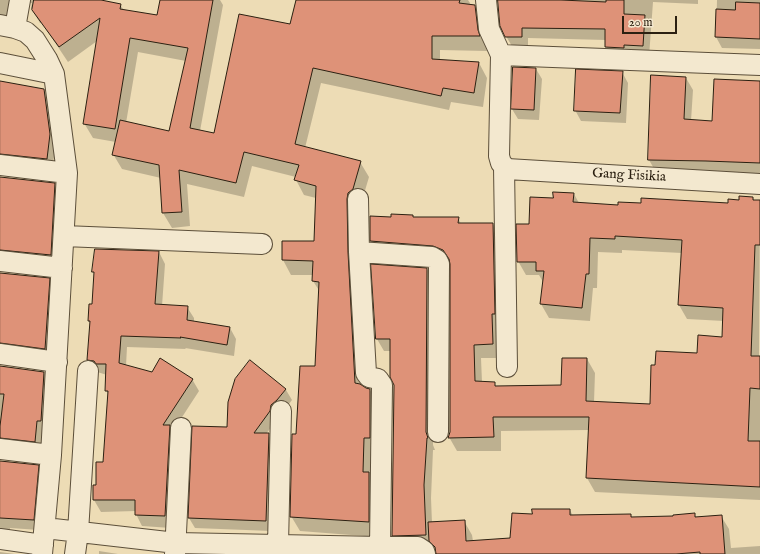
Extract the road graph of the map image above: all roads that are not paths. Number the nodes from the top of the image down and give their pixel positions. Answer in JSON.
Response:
{"nodes":[{"id":1,"x":20,"y":0,"type":"edge"},
{"id":2,"x":486,"y":0,"type":"edge"},
{"id":3,"x":7,"y":26,"type":"edge"},
{"id":4,"x":501,"y":55,"type":"junction"},
{"id":5,"x":0,"y":63,"type":"edge"},
{"id":6,"x":760,"y":65,"type":"edge"},
{"id":7,"x":54,"y":74,"type":"junction"},
{"id":8,"x":0,"y":165,"type":"edge"},
{"id":9,"x":502,"y":165,"type":"junction"},
{"id":10,"x":67,"y":173,"type":"junction"},
{"id":11,"x":760,"y":184,"type":"edge"},
{"id":12,"x":358,"y":199,"type":"dead end"},
{"id":13,"x":64,"y":236,"type":"junction"},
{"id":14,"x":262,"y":244,"type":"dead end"},
{"id":15,"x":359,"y":252,"type":"junction"},
{"id":16,"x":0,"y":261,"type":"edge"},
{"id":17,"x":62,"y":268,"type":"junction"},
{"id":18,"x":0,"y":354,"type":"edge"},
{"id":19,"x":58,"y":362,"type":"junction"},
{"id":20,"x":507,"y":367,"type":"dead end"},
{"id":21,"x":88,"y":371,"type":"dead end"},
{"id":22,"x":281,"y":411,"type":"dead end"},
{"id":23,"x":181,"y":428,"type":"dead end"},
{"id":24,"x":438,"y":432,"type":"dead end"},
{"id":25,"x":0,"y":449,"type":"edge"},
{"id":26,"x":51,"y":455,"type":"junction"},
{"id":27,"x":78,"y":532,"type":"junction"},
{"id":28,"x":0,"y":539,"type":"edge"},
{"id":29,"x":43,"y":542,"type":"edge"},
{"id":30,"x":278,"y":545,"type":"junction"},
{"id":31,"x":380,"y":547,"type":"junction"},
{"id":32,"x":167,"y":548,"type":"edge"},
{"id":33,"x":74,"y":554,"type":"edge"},
{"id":34,"x":425,"y":554,"type":"edge"}],
"edges":[{"from":1,"to":3,"type":"street"},
{"from":2,"to":4,"type":"street"},
{"from":3,"to":7,"type":"street"},
{"from":4,"to":6,"type":"street"},
{"from":4,"to":9,"type":"street"},
{"from":5,"to":7,"type":"street"},
{"from":7,"to":10,"type":"street"},
{"from":8,"to":10,"type":"street"},
{"from":9,"to":11,"type":"street","name":"Gang Fisikia"},
{"from":9,"to":20,"type":"street"},
{"from":10,"to":13,"type":"street"},
{"from":12,"to":15,"type":"street"},
{"from":13,"to":14,"type":"street"},
{"from":13,"to":17,"type":"street"},
{"from":15,"to":24,"type":"street"},
{"from":15,"to":31,"type":"street"},
{"from":16,"to":17,"type":"street"},
{"from":17,"to":19,"type":"street"},
{"from":18,"to":19,"type":"street"},
{"from":19,"to":26,"type":"street"},
{"from":21,"to":27,"type":"street"},
{"from":22,"to":30,"type":"street"},
{"from":23,"to":32,"type":"street"},
{"from":25,"to":26,"type":"street"},
{"from":26,"to":29,"type":"street"},
{"from":27,"to":29,"type":"street"},
{"from":27,"to":32,"type":"street"},
{"from":27,"to":33,"type":"street"},
{"from":28,"to":29,"type":"street"},
{"from":30,"to":31,"type":"street"},
{"from":30,"to":32,"type":"street"},
{"from":31,"to":34,"type":"street"}]}
